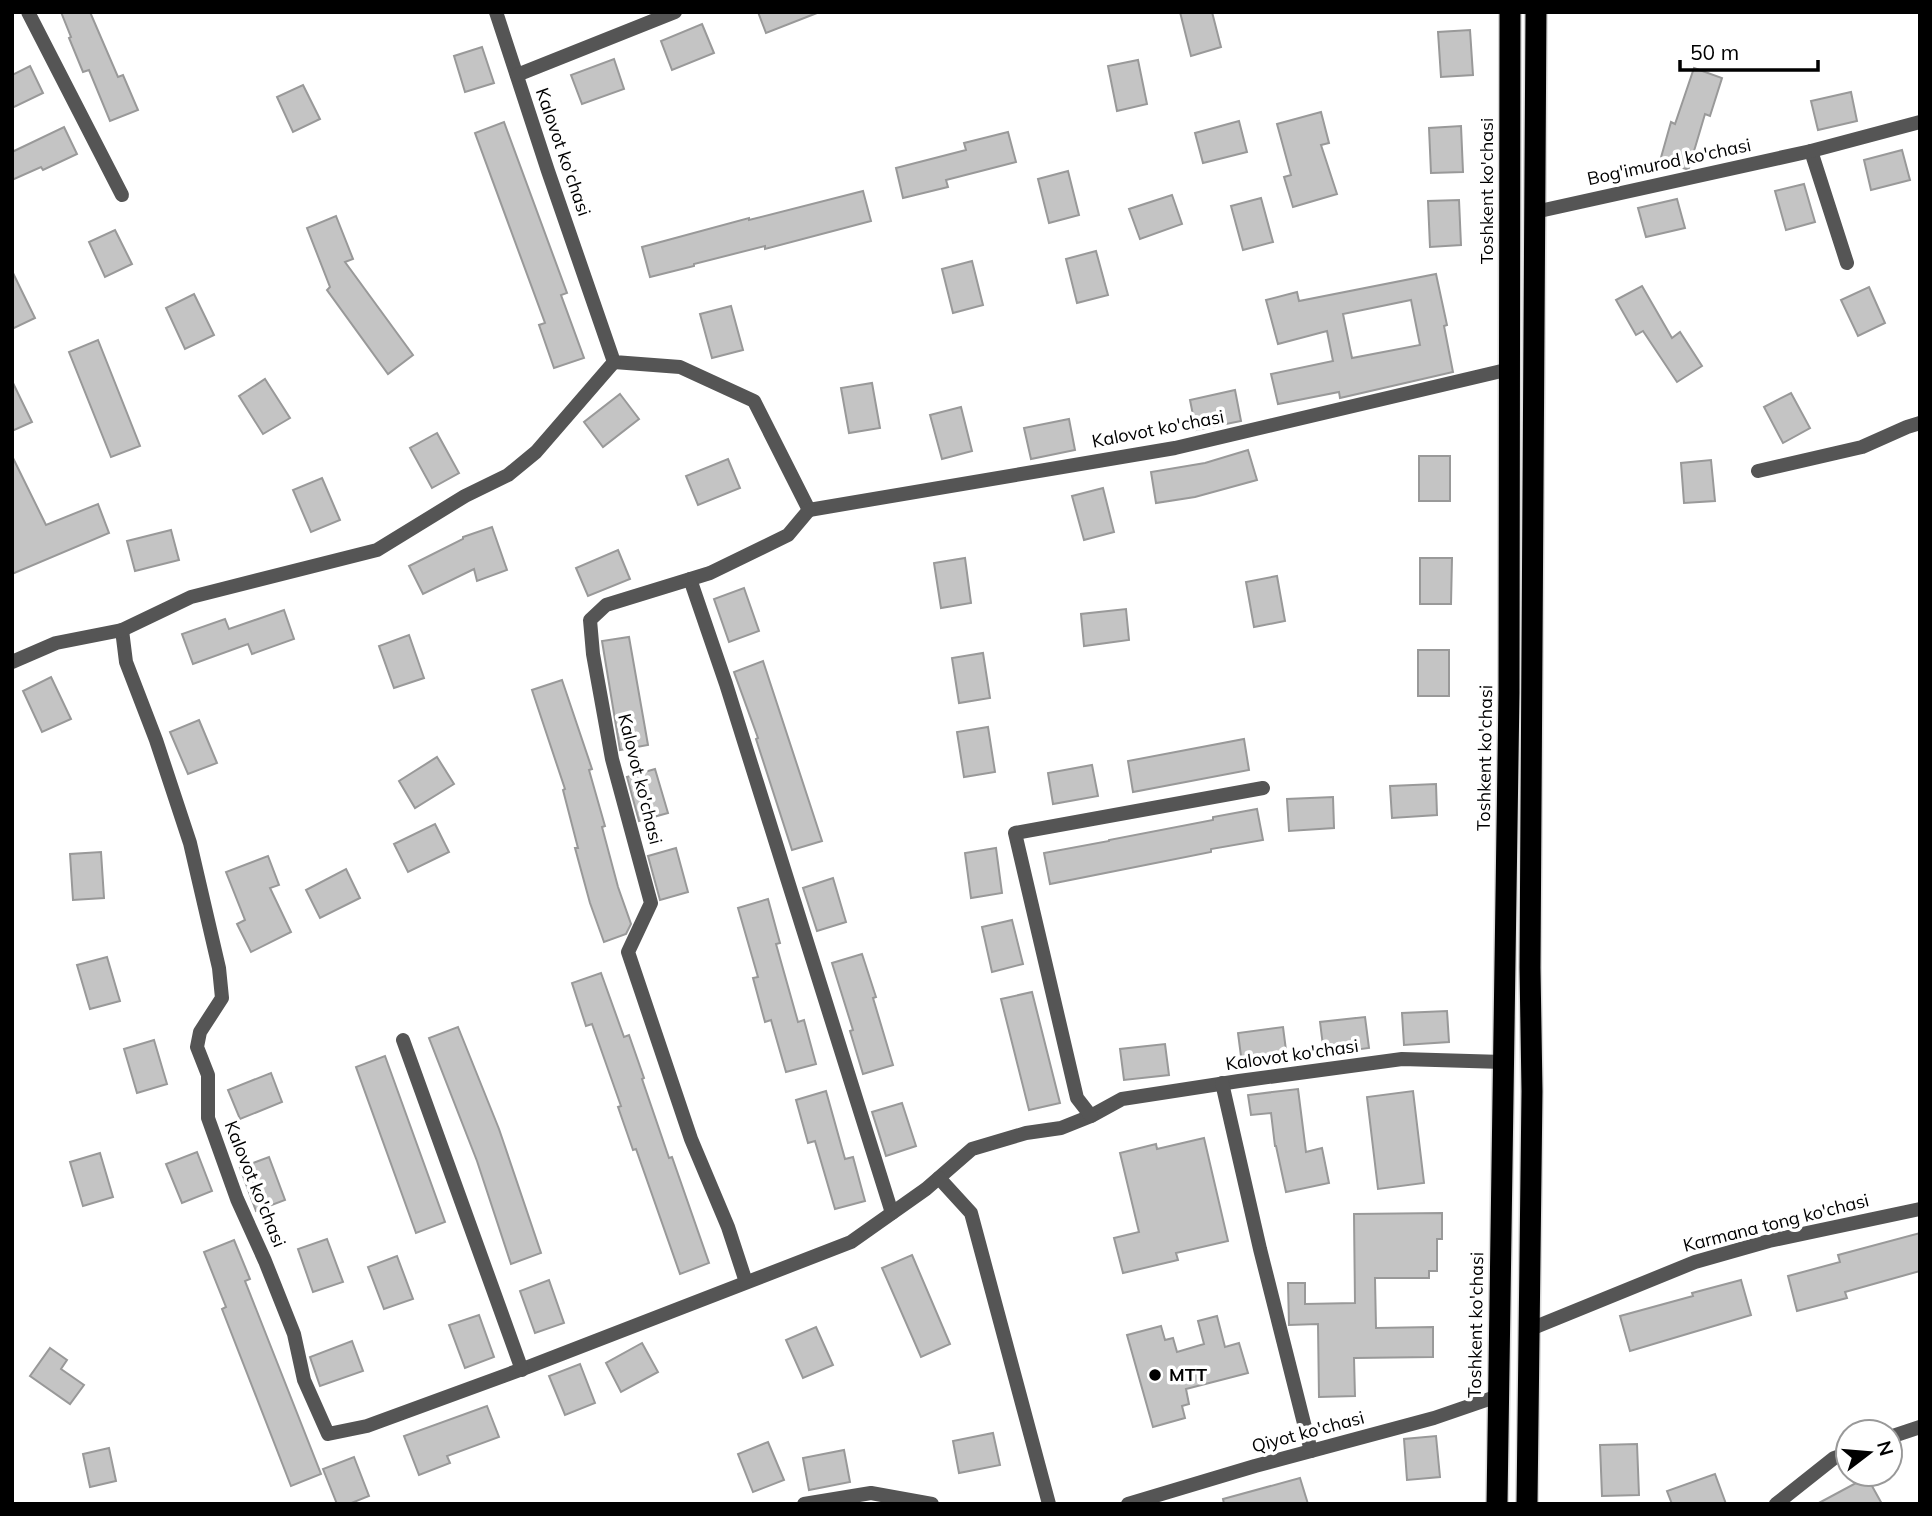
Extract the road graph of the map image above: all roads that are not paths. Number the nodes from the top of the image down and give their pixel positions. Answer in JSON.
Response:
{"nodes":[{"id":1,"x":28,"y":12,"type":"edge"},
{"id":2,"x":496,"y":12,"type":"edge"},
{"id":3,"x":675,"y":12,"type":"edge"},
{"id":4,"x":1510,"y":12,"type":"edge"},
{"id":5,"x":1536,"y":12,"type":"edge"},
{"id":6,"x":517,"y":75,"type":"junction"},
{"id":7,"x":1920,"y":122,"type":"edge"},
{"id":8,"x":1811,"y":151,"type":"junction"},
{"id":9,"x":122,"y":195,"type":"dead end"},
{"id":10,"x":1535,"y":212,"type":"junction"},
{"id":11,"x":1847,"y":263,"type":"dead end"},
{"id":12,"x":614,"y":362,"type":"junction"},
{"id":13,"x":1510,"y":369,"type":"junction"},
{"id":14,"x":1920,"y":423,"type":"edge"},
{"id":15,"x":1758,"y":471,"type":"dead end"},
{"id":16,"x":809,"y":510,"type":"junction"},
{"id":17,"x":691,"y":579,"type":"junction"},
{"id":18,"x":122,"y":631,"type":"junction"},
{"id":19,"x":12,"y":662,"type":"edge"},
{"id":20,"x":1263,"y":788,"type":"dead end"},
{"id":21,"x":403,"y":1040,"type":"dead end"},
{"id":22,"x":1503,"y":1062,"type":"junction"},
{"id":23,"x":1222,"y":1083,"type":"junction"},
{"id":24,"x":1091,"y":1115,"type":"junction"},
{"id":25,"x":939,"y":1178,"type":"junction"},
{"id":26,"x":1920,"y":1209,"type":"edge"},
{"id":27,"x":892,"y":1213,"type":"junction"},
{"id":28,"x":746,"y":1282,"type":"junction"},
{"id":29,"x":1528,"y":1330,"type":"junction"},
{"id":30,"x":522,"y":1370,"type":"junction"},
{"id":31,"x":1498,"y":1396,"type":"junction"},
{"id":32,"x":1311,"y":1451,"type":"junction"},
{"id":33,"x":1834,"y":1458,"type":"edge"},
{"id":34,"x":804,"y":1504,"type":"edge"},
{"id":35,"x":932,"y":1504,"type":"edge"},
{"id":36,"x":1049,"y":1504,"type":"edge"},
{"id":37,"x":1128,"y":1504,"type":"edge"},
{"id":38,"x":1497,"y":1504,"type":"edge"},
{"id":39,"x":1527,"y":1504,"type":"edge"},
{"id":40,"x":1776,"y":1504,"type":"edge"}],
"edges":[{"from":1,"to":9,"type":"street"},
{"from":2,"to":6,"type":"street"},
{"from":3,"to":6,"type":"street","name":"Kalovot ko'chasi"},
{"from":4,"to":13,"type":"highway","name":"Toshkent ko'chasi"},
{"from":5,"to":10,"type":"highway"},
{"from":6,"to":12,"type":"street","name":"Kalovot ko'chasi"},
{"from":7,"to":8,"type":"street","name":"Bog'imurod ko'chasi"},
{"from":8,"to":10,"type":"street","name":"Bog'imurod ko'chasi"},
{"from":8,"to":11,"type":"street"},
{"from":10,"to":29,"type":"highway"},
{"from":12,"to":16,"type":"street"},
{"from":12,"to":18,"type":"street"},
{"from":13,"to":16,"type":"street","name":"Kalovot ko'chasi"},
{"from":13,"to":22,"type":"highway","name":"Toshkent ko'chasi"},
{"from":14,"to":15,"type":"street"},
{"from":16,"to":17,"type":"street","name":"Kalovot ko'chasi"},
{"from":17,"to":27,"type":"street"},
{"from":17,"to":28,"type":"street","name":"Kalovot ko'chasi"},
{"from":18,"to":19,"type":"street"},
{"from":18,"to":30,"type":"street","name":"Kalovot ko'chasi"},
{"from":20,"to":24,"type":"street"},
{"from":21,"to":30,"type":"street"},
{"from":22,"to":23,"type":"street","name":"Kalovot ko'chasi"},
{"from":22,"to":31,"type":"highway","name":"Toshkent ko'chasi"},
{"from":23,"to":24,"type":"street","name":"Kalovot ko'chasi"},
{"from":23,"to":32,"type":"street"},
{"from":24,"to":25,"type":"street","name":"Kalovot ko'chasi"},
{"from":25,"to":27,"type":"street","name":"Kalovot ko'chasi"},
{"from":25,"to":36,"type":"street"},
{"from":26,"to":29,"type":"street","name":"Karmana tong ko'chasi"},
{"from":27,"to":28,"type":"street","name":"Kalovot ko'chasi"},
{"from":28,"to":30,"type":"street","name":"Kalovot ko'chasi"},
{"from":29,"to":39,"type":"highway"},
{"from":31,"to":32,"type":"street","name":"Qiyot ko'chasi"},
{"from":31,"to":38,"type":"highway","name":"Toshkent ko'chasi"},
{"from":32,"to":37,"type":"street","name":"Qiyot ko'chasi"},
{"from":33,"to":40,"type":"street"},
{"from":34,"to":35,"type":"street"}]}
